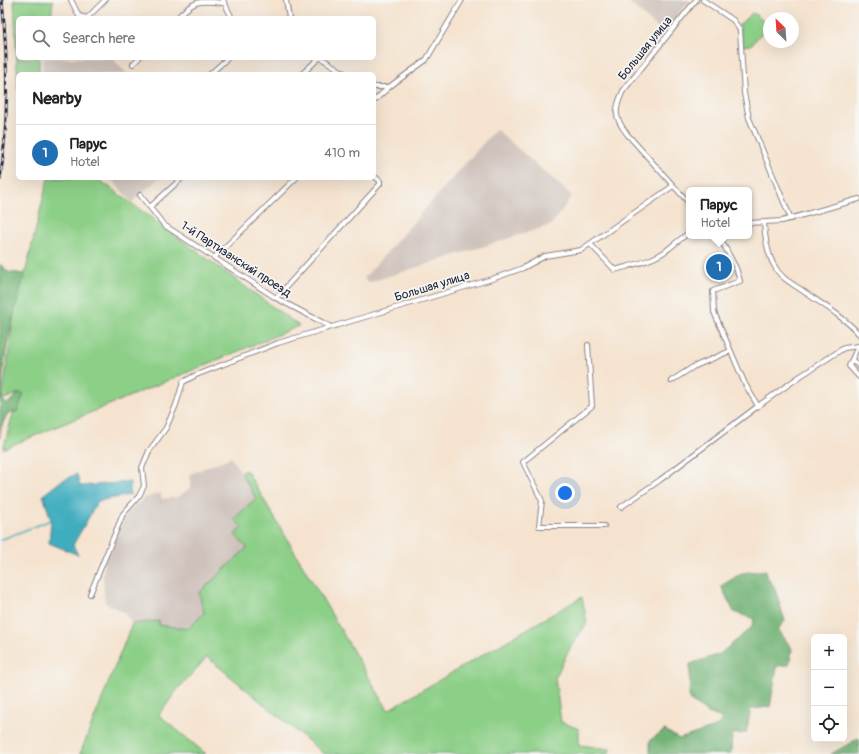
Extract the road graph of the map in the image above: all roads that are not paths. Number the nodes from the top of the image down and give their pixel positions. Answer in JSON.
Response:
{"nodes":[{"id":1,"x":71,"y":0,"type":"edge"},
{"id":2,"x":105,"y":0,"type":"edge"},
{"id":3,"x":286,"y":0,"type":"edge"},
{"id":4,"x":462,"y":0,"type":"edge"},
{"id":5,"x":696,"y":0,"type":"edge"},
{"id":6,"x":703,"y":0,"type":"edge"},
{"id":7,"x":223,"y":2,"type":"edge"},
{"id":8,"x":80,"y":16,"type":"edge"},
{"id":9,"x":89,"y":16,"type":"edge"},
{"id":10,"x":179,"y":16,"type":"edge"},
{"id":11,"x":231,"y":16,"type":"edge"},
{"id":12,"x":289,"y":16,"type":"edge"},
{"id":13,"x":137,"y":60,"type":"edge"},
{"id":14,"x":226,"y":60,"type":"edge"},
{"id":15,"x":318,"y":60,"type":"edge"},
{"id":16,"x":323,"y":60,"type":"edge"},
{"id":17,"x":133,"y":64,"type":"dead end"},
{"id":18,"x":212,"y":72,"type":"edge"},
{"id":19,"x":304,"y":72,"type":"edge"},
{"id":20,"x":343,"y":72,"type":"edge"},
{"id":21,"x":376,"y":87,"type":"edge"},
{"id":22,"x":389,"y":87,"type":"junction"},
{"id":23,"x":376,"y":99,"type":"edge"},
{"id":24,"x":376,"y":178,"type":"edge"},
{"id":25,"x":180,"y":180,"type":"edge"},
{"id":26,"x":294,"y":180,"type":"edge"},
{"id":27,"x":673,"y":186,"type":"junction"},
{"id":28,"x":140,"y":195,"type":"dead end"},
{"id":29,"x":859,"y":199,"type":"edge"},
{"id":30,"x":686,"y":200,"type":"edge"},
{"id":31,"x":150,"y":206,"type":"junction"},
{"id":32,"x":791,"y":219,"type":"junction"},
{"id":33,"x":752,"y":223,"type":"edge"},
{"id":34,"x":764,"y":223,"type":"junction"},
{"id":35,"x":686,"y":235,"type":"edge"},
{"id":36,"x":721,"y":239,"type":"edge"},
{"id":37,"x":591,"y":245,"type":"junction"},
{"id":38,"x":215,"y":257,"type":"junction"},
{"id":39,"x":276,"y":298,"type":"junction"},
{"id":40,"x":331,"y":327,"type":"junction"},
{"id":41,"x":858,"y":332,"type":"edge"},
{"id":42,"x":588,"y":344,"type":"dead end"},
{"id":43,"x":859,"y":346,"type":"edge"},
{"id":44,"x":730,"y":351,"type":"junction"},
{"id":45,"x":853,"y":361,"type":"junction"},
{"id":46,"x":859,"y":366,"type":"edge"},
{"id":47,"x":859,"y":377,"type":"edge"},
{"id":48,"x":671,"y":381,"type":"dead end"},
{"id":49,"x":758,"y":406,"type":"junction"},
{"id":50,"x":621,"y":507,"type":"dead end"},
{"id":51,"x":604,"y":526,"type":"dead end"},
{"id":52,"x":90,"y":594,"type":"dead end"}],
"edges":[{"from":1,"to":8,"type":"street"},
{"from":2,"to":9,"type":"street"},
{"from":3,"to":12,"type":"street"},
{"from":4,"to":22,"type":"street"},
{"from":5,"to":27,"type":"street","name":"Большая улица"},
{"from":6,"to":32,"type":"street"},
{"from":7,"to":10,"type":"street"},
{"from":7,"to":11,"type":"street"},
{"from":13,"to":17,"type":"street"},
{"from":14,"to":18,"type":"street"},
{"from":15,"to":19,"type":"street"},
{"from":16,"to":20,"type":"street"},
{"from":21,"to":22,"type":"street"},
{"from":22,"to":23,"type":"street"},
{"from":24,"to":39,"type":"street"},
{"from":25,"to":31,"type":"street"},
{"from":26,"to":38,"type":"street"},
{"from":27,"to":30,"type":"street","name":"Большая улица"},
{"from":27,"to":37,"type":"street","name":"Большая улица"},
{"from":28,"to":31,"type":"street","name":"1-й Партизанский проезд"},
{"from":29,"to":32,"type":"street"},
{"from":31,"to":38,"type":"street","name":"1-й Партизанский проезд"},
{"from":32,"to":34,"type":"street"},
{"from":33,"to":34,"type":"street"},
{"from":34,"to":41,"type":"street"},
{"from":35,"to":37,"type":"street"},
{"from":36,"to":44,"type":"street"},
{"from":37,"to":40,"type":"street","name":"Большая улица"},
{"from":38,"to":39,"type":"street","name":"1-й Партизанский проезд"},
{"from":39,"to":40,"type":"street","name":"1-й Партизанский проезд"},
{"from":40,"to":52,"type":"street","name":"Большая улица"},
{"from":42,"to":51,"type":"street"},
{"from":43,"to":45,"type":"street"},
{"from":43,"to":49,"type":"street"},
{"from":44,"to":48,"type":"street"},
{"from":44,"to":49,"type":"street"},
{"from":45,"to":46,"type":"street"},
{"from":45,"to":47,"type":"street"},
{"from":49,"to":50,"type":"street"}]}
